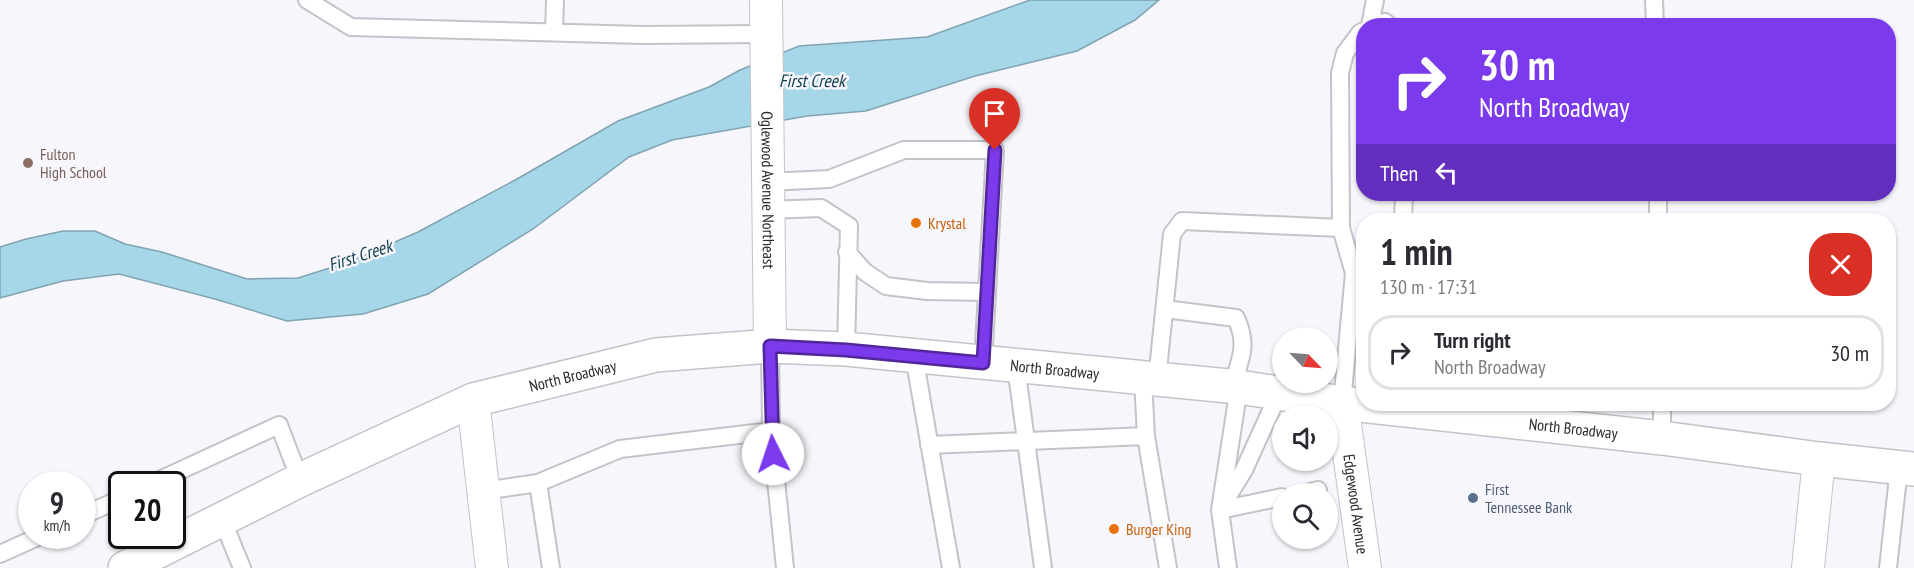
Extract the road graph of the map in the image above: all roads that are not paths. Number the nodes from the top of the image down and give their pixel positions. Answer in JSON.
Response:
{"nodes":[{"id":1,"x":308,"y":0,"type":"edge"},
{"id":2,"x":555,"y":0,"type":"edge"},
{"id":3,"x":766,"y":0,"type":"edge"},
{"id":4,"x":1375,"y":0,"type":"edge"},
{"id":5,"x":1654,"y":0,"type":"edge"},
{"id":6,"x":1372,"y":18,"type":"edge"},
{"id":7,"x":1655,"y":18,"type":"edge"},
{"id":8,"x":554,"y":32,"type":"junction"},
{"id":9,"x":1356,"y":38,"type":"edge"},
{"id":10,"x":767,"y":42,"type":"junction"},
{"id":11,"x":768,"y":181,"type":"junction"},
{"id":12,"x":1341,"y":228,"type":"junction"},
{"id":13,"x":847,"y":252,"type":"junction"},
{"id":14,"x":1356,"y":262,"type":"edge"},
{"id":15,"x":986,"y":292,"type":"junction"},
{"id":16,"x":1356,"y":293,"type":"edge"},
{"id":17,"x":1165,"y":309,"type":"junction"},
{"id":18,"x":770,"y":346,"type":"junction"},
{"id":19,"x":846,"y":350,"type":"junction"},
{"id":20,"x":914,"y":356,"type":"junction"},
{"id":21,"x":983,"y":363,"type":"junction"},
{"id":22,"x":1016,"y":366,"type":"junction"},
{"id":23,"x":1150,"y":380,"type":"junction"},
{"id":24,"x":1235,"y":387,"type":"junction"},
{"id":25,"x":1272,"y":392,"type":"edge"},
{"id":26,"x":1279,"y":393,"type":"joint"},
{"id":27,"x":473,"y":400,"type":"junction"},
{"id":28,"x":1342,"y":403,"type":"junction"},
{"id":29,"x":1356,"y":405,"type":"edge"},
{"id":30,"x":1415,"y":411,"type":"edge"},
{"id":31,"x":1662,"y":411,"type":"edge"},
{"id":32,"x":771,"y":431,"type":"junction"},
{"id":33,"x":1146,"y":436,"type":"junction"},
{"id":34,"x":1662,"y":438,"type":"junction"},
{"id":35,"x":1026,"y":442,"type":"junction"},
{"id":36,"x":929,"y":446,"type":"junction"},
{"id":37,"x":1819,"y":459,"type":"junction"},
{"id":38,"x":1906,"y":468,"type":"edge"},
{"id":39,"x":179,"y":471,"type":"edge"},
{"id":40,"x":300,"y":480,"type":"junction"},
{"id":41,"x":538,"y":483,"type":"junction"},
{"id":42,"x":483,"y":491,"type":"junction"},
{"id":43,"x":1272,"y":499,"type":"edge"},
{"id":44,"x":1220,"y":510,"type":"junction"},
{"id":45,"x":222,"y":519,"type":"junction"},
{"id":46,"x":18,"y":546,"type":"edge"},
{"id":47,"x":0,"y":554,"type":"edge"},
{"id":48,"x":125,"y":568,"type":"edge"},
{"id":49,"x":242,"y":568,"type":"edge"},
{"id":50,"x":492,"y":568,"type":"edge"},
{"id":51,"x":551,"y":568,"type":"edge"},
{"id":52,"x":785,"y":568,"type":"edge"},
{"id":53,"x":951,"y":568,"type":"edge"},
{"id":54,"x":1043,"y":568,"type":"edge"},
{"id":55,"x":1168,"y":568,"type":"edge"},
{"id":56,"x":1228,"y":568,"type":"edge"},
{"id":57,"x":1365,"y":568,"type":"edge"},
{"id":58,"x":1808,"y":568,"type":"edge"},
{"id":59,"x":1888,"y":568,"type":"edge"}],
"edges":[{"from":1,"to":8,"type":"lane"},
{"from":2,"to":8,"type":"lane"},
{"from":3,"to":10,"type":"street","name":"Oglewood Avenue Northeast"},
{"from":4,"to":6,"type":"lane"},
{"from":5,"to":7,"type":"lane"},
{"from":8,"to":10,"type":"lane"},
{"from":9,"to":12,"type":"lane"},
{"from":10,"to":11,"type":"street","name":"Oglewood Avenue Northeast"},
{"from":11,"to":13,"type":"lane"},
{"from":11,"to":15,"type":"lane"},
{"from":11,"to":18,"type":"street","name":"Oglewood Avenue Northeast"},
{"from":12,"to":14,"type":"lane"},
{"from":12,"to":17,"type":"lane"},
{"from":13,"to":15,"type":"lane"},
{"from":13,"to":19,"type":"lane"},
{"from":15,"to":21,"type":"lane"},
{"from":16,"to":28,"type":"lane"},
{"from":17,"to":23,"type":"lane"},
{"from":17,"to":24,"type":"lane"},
{"from":18,"to":19,"type":"main road","name":"North Broadway"},
{"from":18,"to":27,"type":"main road","name":"North Broadway"},
{"from":18,"to":32,"type":"lane"},
{"from":19,"to":20,"type":"main road","name":"North Broadway"},
{"from":20,"to":21,"type":"main road","name":"North Broadway"},
{"from":20,"to":36,"type":"lane"},
{"from":21,"to":22,"type":"main road","name":"North Broadway"},
{"from":22,"to":23,"type":"main road","name":"North Broadway"},
{"from":22,"to":35,"type":"lane"},
{"from":23,"to":24,"type":"main road","name":"North Broadway"},
{"from":23,"to":33,"type":"lane"},
{"from":24,"to":25,"type":"main road","name":"North Broadway"},
{"from":24,"to":44,"type":"lane"},
{"from":26,"to":28,"type":"main road","name":"North Broadway"},
{"from":26,"to":44,"type":"lane"},
{"from":27,"to":40,"type":"main road","name":"North Broadway"},
{"from":27,"to":42,"type":"street"},
{"from":28,"to":29,"type":"main road","name":"North Broadway"},
{"from":28,"to":57,"type":"street","name":"Edgewood Avenue"},
{"from":30,"to":34,"type":"main road","name":"North Broadway"},
{"from":31,"to":34,"type":"lane"},
{"from":32,"to":41,"type":"lane"},
{"from":32,"to":52,"type":"lane"},
{"from":33,"to":35,"type":"lane"},
{"from":33,"to":55,"type":"lane"},
{"from":34,"to":37,"type":"main road","name":"North Broadway"},
{"from":35,"to":36,"type":"lane"},
{"from":35,"to":54,"type":"lane"},
{"from":36,"to":53,"type":"lane"},
{"from":37,"to":38,"type":"main road","name":"North Broadway"},
{"from":37,"to":58,"type":"street"},
{"from":38,"to":59,"type":"lane"},
{"from":39,"to":40,"type":"lane"},
{"from":40,"to":45,"type":"main road","name":"North Broadway"},
{"from":41,"to":42,"type":"lane"},
{"from":41,"to":51,"type":"lane"},
{"from":42,"to":50,"type":"street"},
{"from":43,"to":44,"type":"lane"},
{"from":44,"to":56,"type":"lane"},
{"from":45,"to":48,"type":"main road","name":"North Broadway"},
{"from":45,"to":49,"type":"lane"},
{"from":46,"to":47,"type":"lane"}]}
